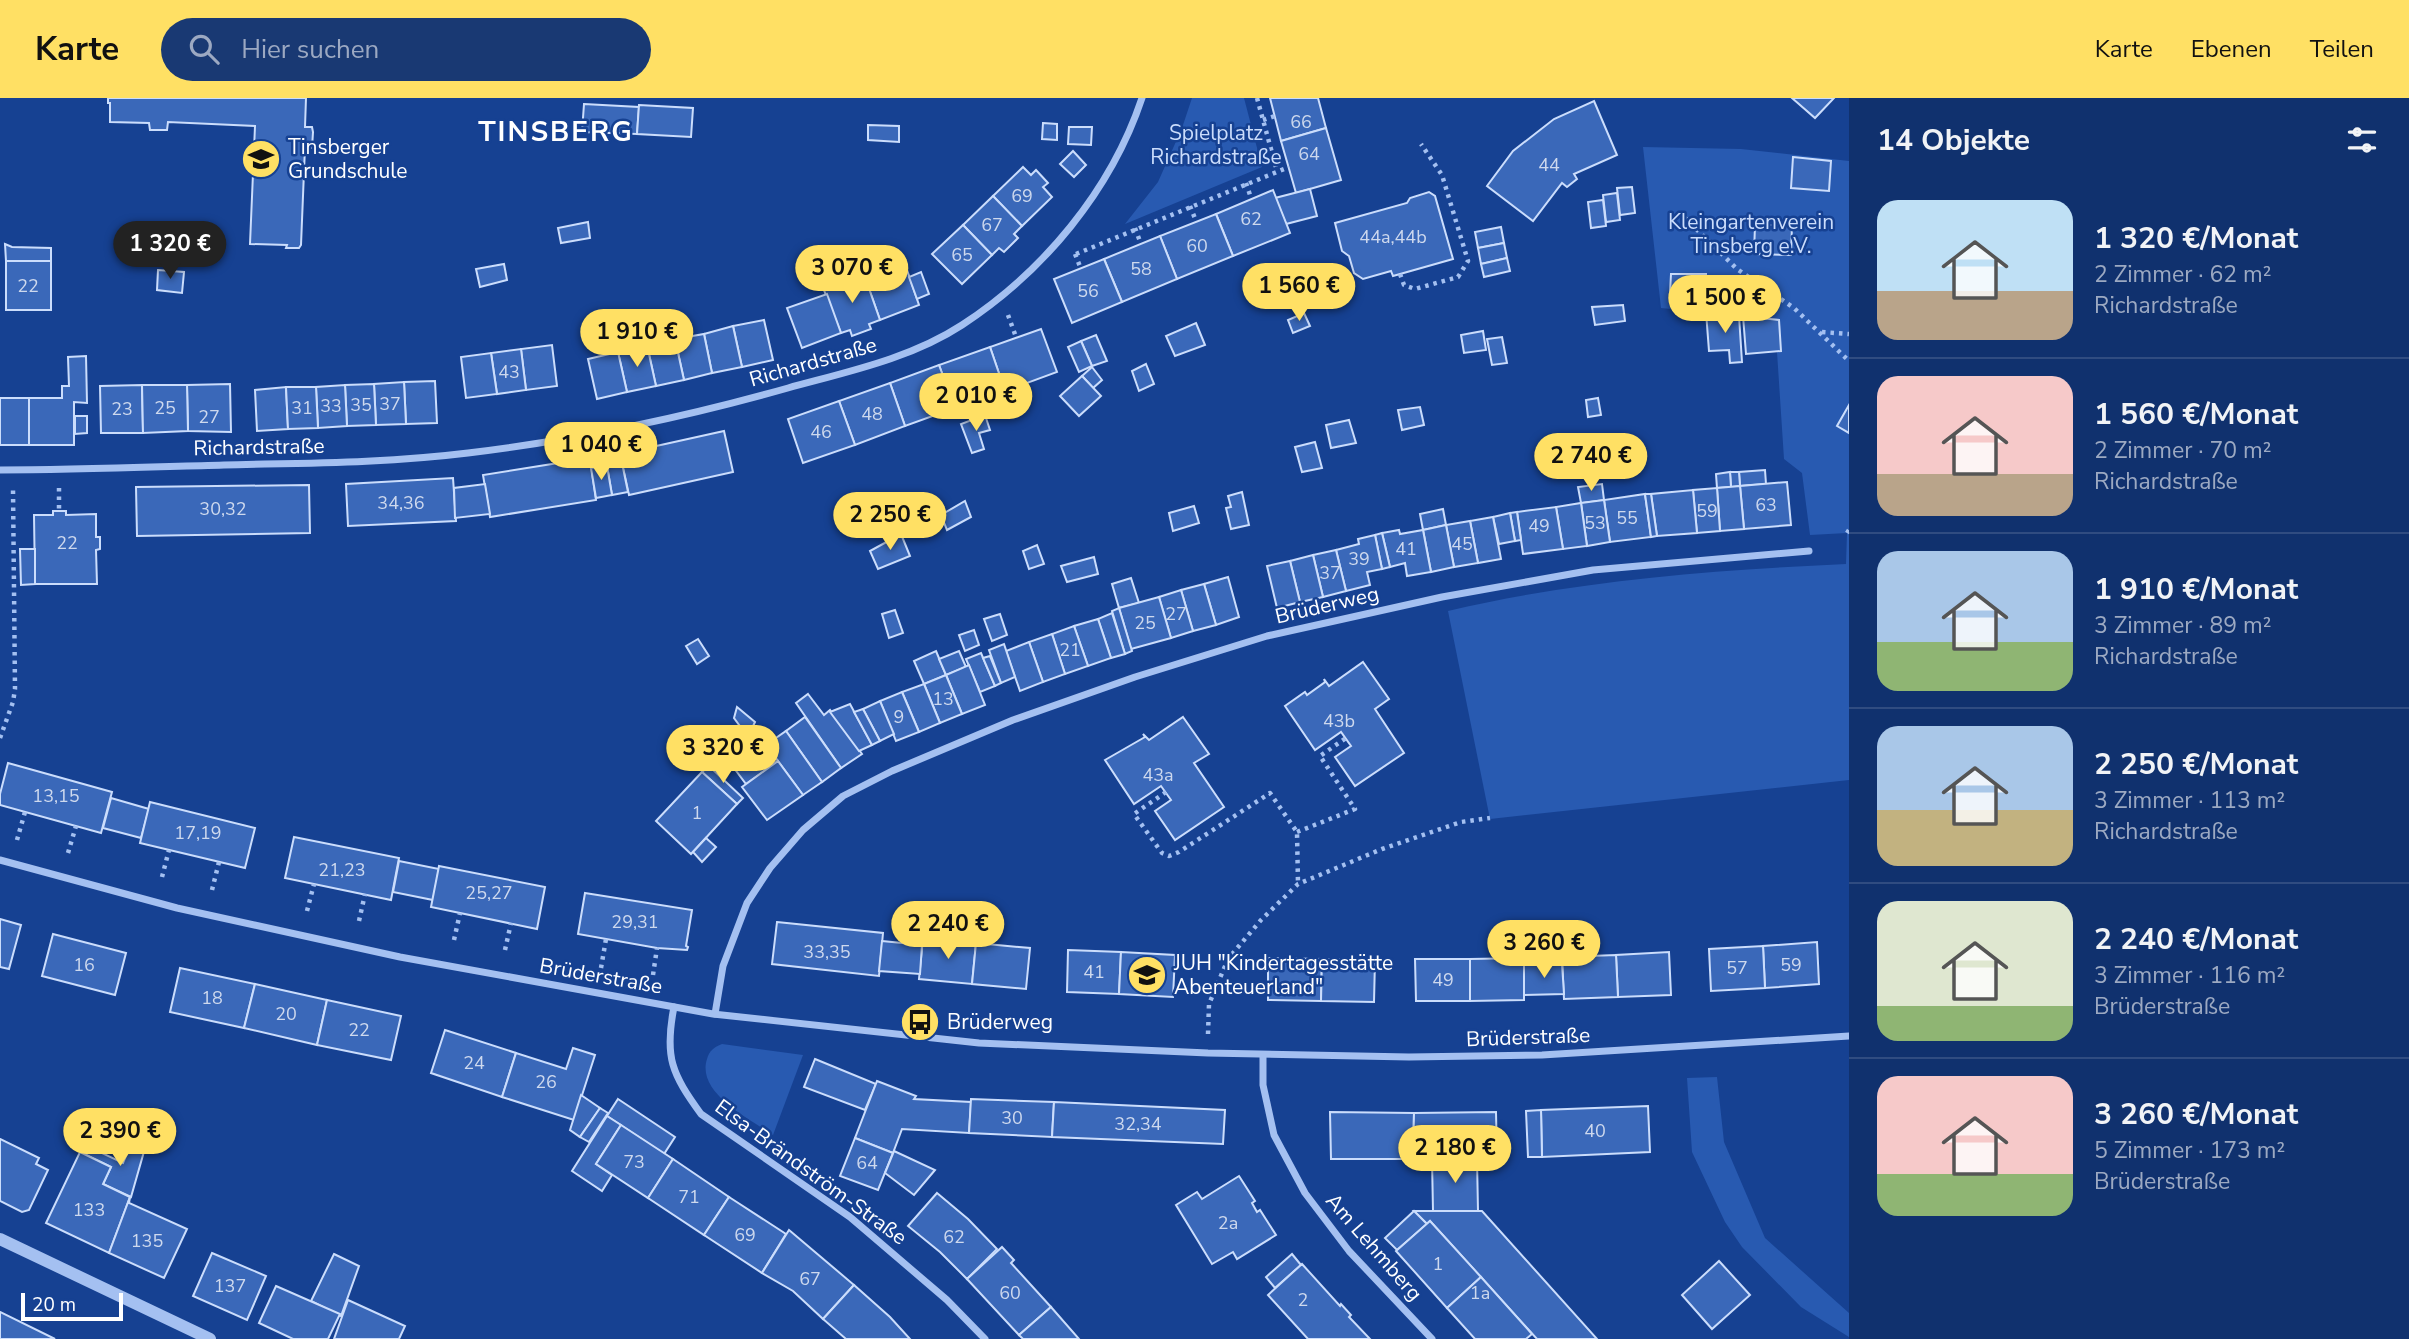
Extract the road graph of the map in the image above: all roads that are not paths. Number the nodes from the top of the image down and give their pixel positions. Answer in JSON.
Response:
{"nodes":[{"id":1,"x":1142,"y":98,"type":"edge"},
{"id":2,"x":0,"y":470,"type":"edge"},
{"id":3,"x":1810,"y":551,"type":"dead end"},
{"id":4,"x":0,"y":860,"type":"edge"},
{"id":5,"x":674,"y":1007,"type":"junction"},
{"id":6,"x":715,"y":1014,"type":"junction"},
{"id":7,"x":1849,"y":1036,"type":"edge"},
{"id":8,"x":1263,"y":1055,"type":"junction"},
{"id":9,"x":0,"y":1239,"type":"edge"},
{"id":10,"x":210,"y":1339,"type":"edge"},
{"id":11,"x":985,"y":1339,"type":"edge"},
{"id":12,"x":1432,"y":1339,"type":"edge"}],
"edges":[{"from":1,"to":2,"type":"street","name":"Richardstraße"},
{"from":3,"to":6,"type":"street","name":"Brüderweg"},
{"from":4,"to":5,"type":"street","name":"Brüderstraße"},
{"from":5,"to":6,"type":"street","name":"Brüderstraße"},
{"from":5,"to":11,"type":"street","name":"Elsa-Brändström-Straße"},
{"from":6,"to":8,"type":"street","name":"Brüderstraße"},
{"from":7,"to":8,"type":"street","name":"Brüderstraße"},
{"from":8,"to":12,"type":"street","name":"Am Lehmberg"},
{"from":9,"to":10,"type":"street"}]}
